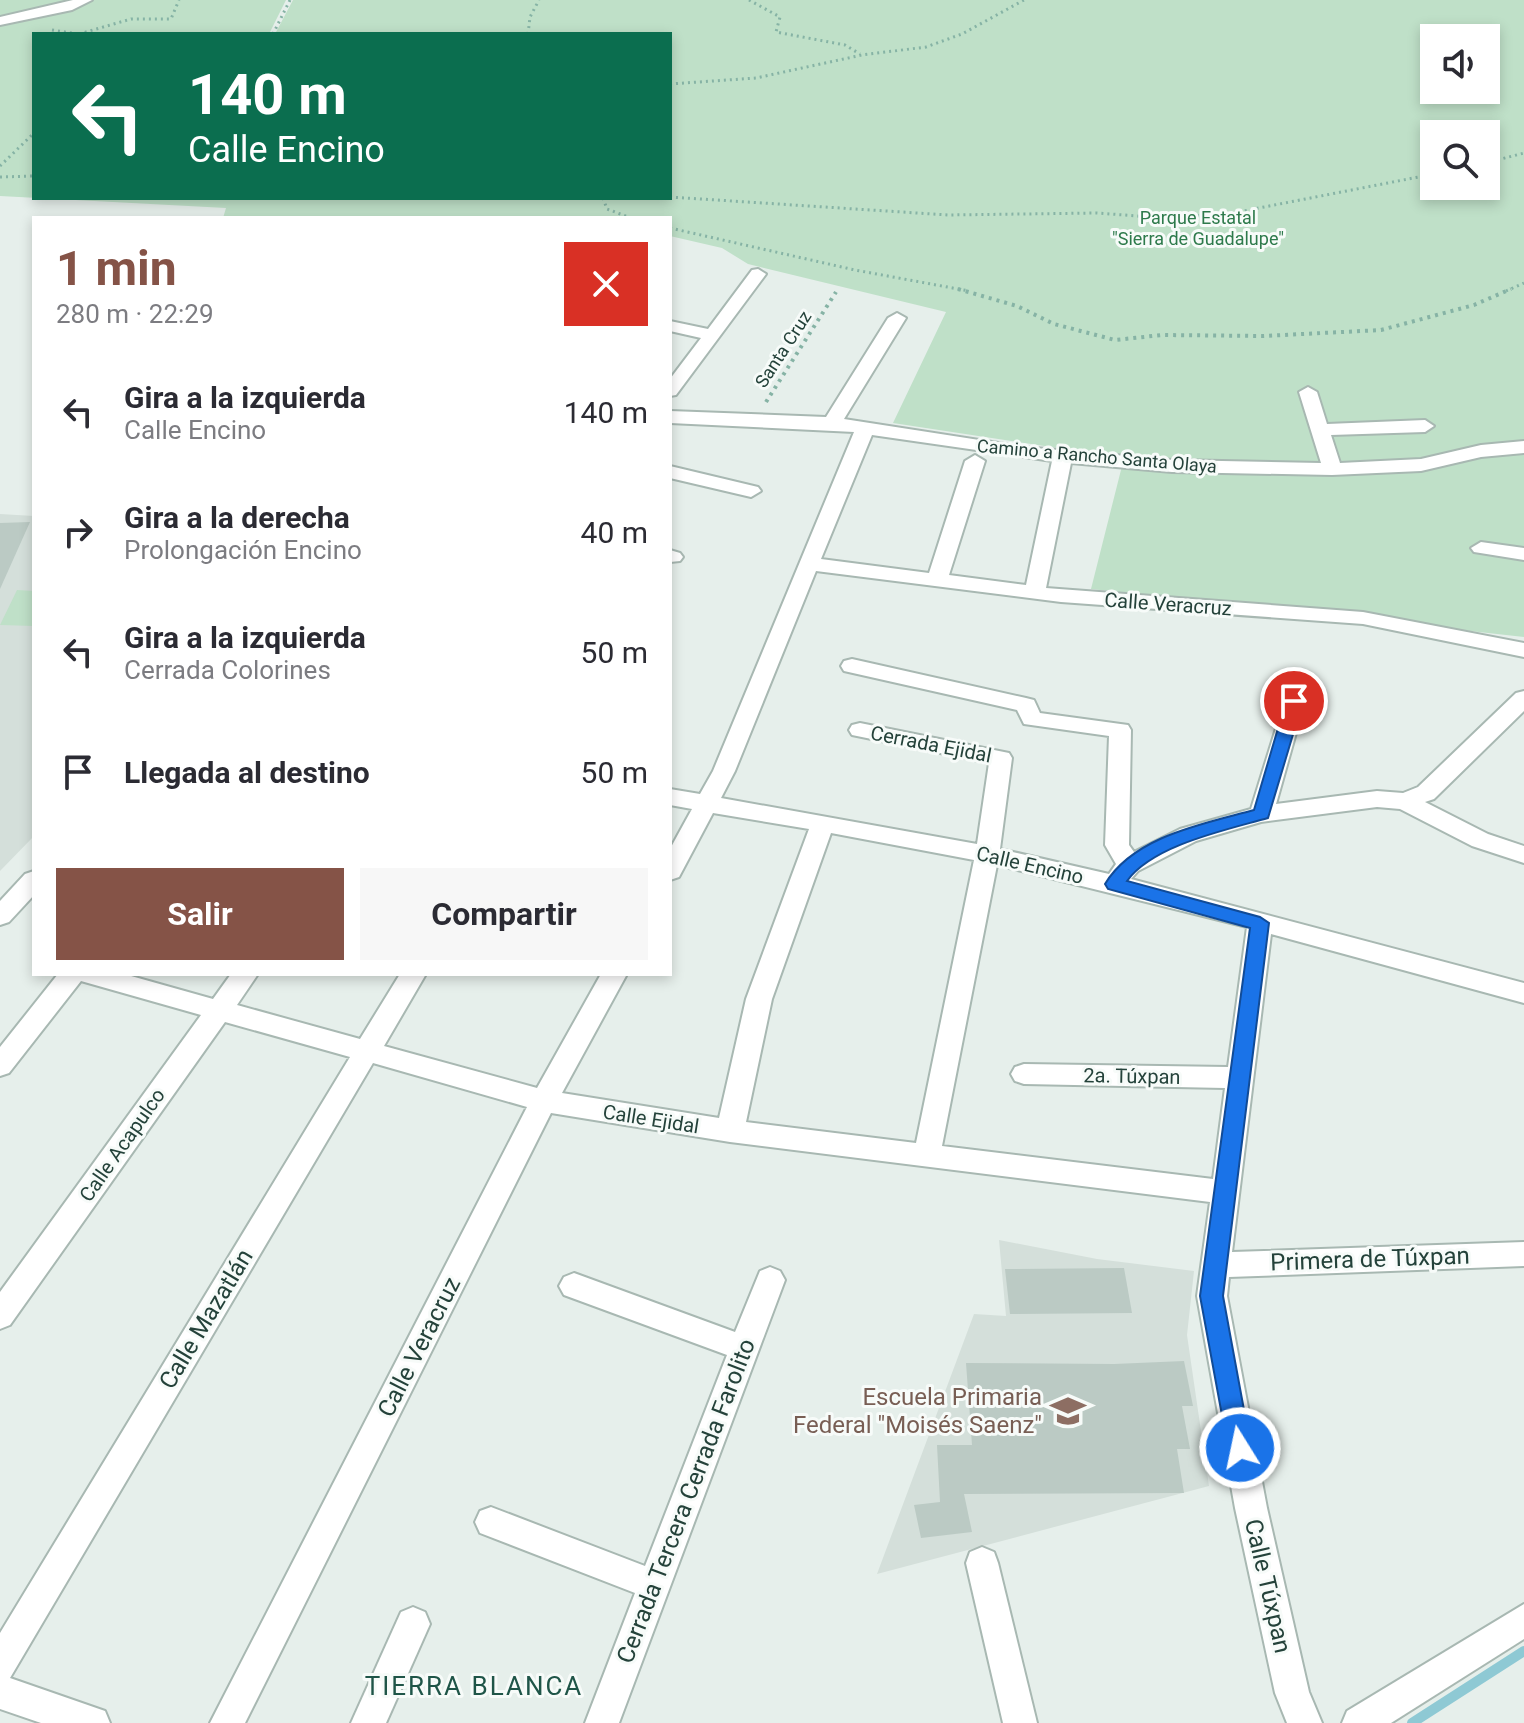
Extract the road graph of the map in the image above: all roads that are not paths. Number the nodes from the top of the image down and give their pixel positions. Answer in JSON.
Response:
{"nodes":[{"id":1,"x":85,"y":0,"type":"edge"},
{"id":2,"x":0,"y":21,"type":"edge"},
{"id":3,"x":758,"y":274,"type":"dead end"},
{"id":4,"x":897,"y":318,"type":"dead end"},
{"id":5,"x":672,"y":326,"type":"edge"},
{"id":6,"x":712,"y":335,"type":"junction"},
{"id":7,"x":672,"y":388,"type":"edge"},
{"id":8,"x":1308,"y":392,"type":"dead end"},
{"id":9,"x":672,"y":417,"type":"edge"},
{"id":10,"x":832,"y":423,"type":"junction"},
{"id":11,"x":1425,"y":426,"type":"dead end"},
{"id":12,"x":865,"y":428,"type":"junction"},
{"id":13,"x":1320,"y":430,"type":"junction"},
{"id":14,"x":1524,"y":447,"type":"edge"},
{"id":15,"x":1063,"y":456,"type":"junction"},
{"id":16,"x":975,"y":461,"type":"dead end"},
{"id":17,"x":1332,"y":469,"type":"junction"},
{"id":18,"x":672,"y":472,"type":"edge"},
{"id":19,"x":751,"y":491,"type":"dead end"},
{"id":20,"x":1481,"y":548,"type":"dead end"},
{"id":21,"x":1524,"y":554,"type":"edge"},
{"id":22,"x":810,"y":564,"type":"junction"},
{"id":23,"x":937,"y":580,"type":"junction"},
{"id":24,"x":1035,"y":593,"type":"junction"},
{"id":25,"x":1524,"y":650,"type":"edge"},
{"id":26,"x":852,"y":666,"type":"dead end"},
{"id":27,"x":1524,"y":698,"type":"edge"},
{"id":28,"x":1294,"y":701,"type":"dead end"},
{"id":29,"x":860,"y":730,"type":"dead end"},
{"id":30,"x":672,"y":797,"type":"edge"},
{"id":31,"x":1404,"y":801,"type":"junction"},
{"id":32,"x":707,"y":804,"type":"junction"},
{"id":33,"x":1261,"y":814,"type":"junction"},
{"id":34,"x":823,"y":822,"type":"junction"},
{"id":35,"x":987,"y":854,"type":"junction"},
{"id":36,"x":1524,"y":855,"type":"edge"},
{"id":37,"x":672,"y":867,"type":"edge"},
{"id":38,"x":1122,"y":874,"type":"junction"},
{"id":39,"x":32,"y":882,"type":"edge"},
{"id":40,"x":0,"y":916,"type":"edge"},
{"id":41,"x":1260,"y":923,"type":"junction"},
{"id":42,"x":70,"y":976,"type":"edge"},
{"id":43,"x":97,"y":976,"type":"edge"},
{"id":44,"x":244,"y":976,"type":"edge"},
{"id":45,"x":412,"y":976,"type":"edge"},
{"id":46,"x":613,"y":976,"type":"edge"},
{"id":47,"x":1524,"y":993,"type":"edge"},
{"id":48,"x":218,"y":1010,"type":"junction"},
{"id":49,"x":365,"y":1052,"type":"junction"},
{"id":50,"x":0,"y":1066,"type":"edge"},
{"id":51,"x":1024,"y":1074,"type":"dead end"},
{"id":52,"x":1240,"y":1078,"type":"junction"},
{"id":53,"x":544,"y":1101,"type":"junction"},
{"id":54,"x":730,"y":1131,"type":"junction"},
{"id":55,"x":927,"y":1154,"type":"junction"},
{"id":56,"x":1226,"y":1192,"type":"junction"},
{"id":57,"x":1524,"y":1254,"type":"edge"},
{"id":58,"x":1215,"y":1265,"type":"junction"},
{"id":59,"x":770,"y":1280,"type":"dead end"},
{"id":60,"x":574,"y":1286,"type":"dead end"},
{"id":61,"x":0,"y":1316,"type":"edge"},
{"id":62,"x":744,"y":1348,"type":"junction"},
{"id":63,"x":491,"y":1522,"type":"dead end"},
{"id":64,"x":982,"y":1563,"type":"dead end"},
{"id":65,"x":654,"y":1585,"type":"junction"},
{"id":66,"x":1524,"y":1620,"type":"edge"},
{"id":67,"x":413,"y":1624,"type":"dead end"},
{"id":68,"x":0,"y":1665,"type":"edge"},
{"id":69,"x":0,"y":1692,"type":"edge"},
{"id":70,"x":93,"y":1723,"type":"edge"},
{"id":71,"x":227,"y":1723,"type":"edge"},
{"id":72,"x":368,"y":1723,"type":"edge"},
{"id":73,"x":602,"y":1723,"type":"edge"},
{"id":74,"x":1020,"y":1723,"type":"edge"},
{"id":75,"x":1305,"y":1723,"type":"edge"},
{"id":76,"x":1359,"y":1723,"type":"edge"}],
"edges":[{"from":1,"to":2,"type":"street"},
{"from":3,"to":6,"type":"street"},
{"from":4,"to":10,"type":"street"},
{"from":5,"to":6,"type":"street"},
{"from":6,"to":7,"type":"street"},
{"from":8,"to":13,"type":"street"},
{"from":9,"to":10,"type":"street","name":"Camino a Rancho Santa Olaya"},
{"from":10,"to":12,"type":"street","name":"Camino a Rancho Santa Olaya"},
{"from":11,"to":13,"type":"street"},
{"from":12,"to":15,"type":"street","name":"Camino a Rancho Santa Olaya"},
{"from":12,"to":22,"type":"street"},
{"from":13,"to":17,"type":"street"},
{"from":14,"to":17,"type":"street","name":"Camino a Rancho Santa Olaya"},
{"from":15,"to":17,"type":"street","name":"Camino a Rancho Santa Olaya"},
{"from":15,"to":24,"type":"street"},
{"from":16,"to":23,"type":"street"},
{"from":18,"to":19,"type":"street"},
{"from":20,"to":21,"type":"street"},
{"from":22,"to":23,"type":"street","name":"Calle Veracruz"},
{"from":22,"to":32,"type":"street"},
{"from":23,"to":24,"type":"street","name":"Calle Veracruz"},
{"from":24,"to":25,"type":"street","name":"Calle Veracruz"},
{"from":26,"to":38,"type":"street"},
{"from":27,"to":31,"type":"street"},
{"from":28,"to":33,"type":"street"},
{"from":29,"to":35,"type":"street","name":"Cerrada Ejidal"},
{"from":30,"to":32,"type":"street","name":"Calle Encino"},
{"from":31,"to":33,"type":"street"},
{"from":31,"to":36,"type":"street"},
{"from":32,"to":34,"type":"street","name":"Calle Encino"},
{"from":32,"to":37,"type":"street"},
{"from":33,"to":38,"type":"street"},
{"from":34,"to":35,"type":"street","name":"Calle Encino"},
{"from":34,"to":54,"type":"street"},
{"from":35,"to":38,"type":"street","name":"Calle Encino"},
{"from":35,"to":55,"type":"street"},
{"from":38,"to":41,"type":"street","name":"Calle Encino"},
{"from":39,"to":40,"type":"street"},
{"from":41,"to":47,"type":"street","name":"Calle Encino"},
{"from":41,"to":52,"type":"street","name":"Calle Túxpan"},
{"from":42,"to":50,"type":"street"},
{"from":43,"to":48,"type":"street","name":"Calle Ejidal"},
{"from":44,"to":48,"type":"street","name":"Calle Acapulco"},
{"from":45,"to":49,"type":"street","name":"Calle Mazatlán"},
{"from":46,"to":53,"type":"street","name":"Calle Veracruz"},
{"from":48,"to":49,"type":"street","name":"Calle Ejidal"},
{"from":48,"to":61,"type":"street","name":"Calle Acapulco"},
{"from":49,"to":53,"type":"street","name":"Calle Ejidal"},
{"from":49,"to":68,"type":"street","name":"Calle Mazatlán"},
{"from":51,"to":52,"type":"street","name":"2a. Túxpan"},
{"from":52,"to":56,"type":"street","name":"Calle Túxpan"},
{"from":53,"to":54,"type":"street","name":"Calle Ejidal"},
{"from":53,"to":71,"type":"street","name":"Calle Veracruz"},
{"from":54,"to":55,"type":"street","name":"Calle Ejidal"},
{"from":55,"to":56,"type":"street","name":"Calle Ejidal"},
{"from":56,"to":58,"type":"street","name":"Calle Túxpan"},
{"from":57,"to":58,"type":"street","name":"Primera de Túxpan"},
{"from":58,"to":75,"type":"street","name":"Calle Túxpan"},
{"from":59,"to":62,"type":"street","name":"Cerrada Tercera Cerrada Farolito"},
{"from":60,"to":62,"type":"street"},
{"from":62,"to":65,"type":"street","name":"Cerrada Tercera Cerrada Farolito"},
{"from":63,"to":65,"type":"street"},
{"from":64,"to":74,"type":"street"},
{"from":65,"to":73,"type":"street","name":"Cerrada Tercera Cerrada Farolito"},
{"from":66,"to":76,"type":"street"},
{"from":67,"to":72,"type":"street"},
{"from":69,"to":70,"type":"street"}]}
